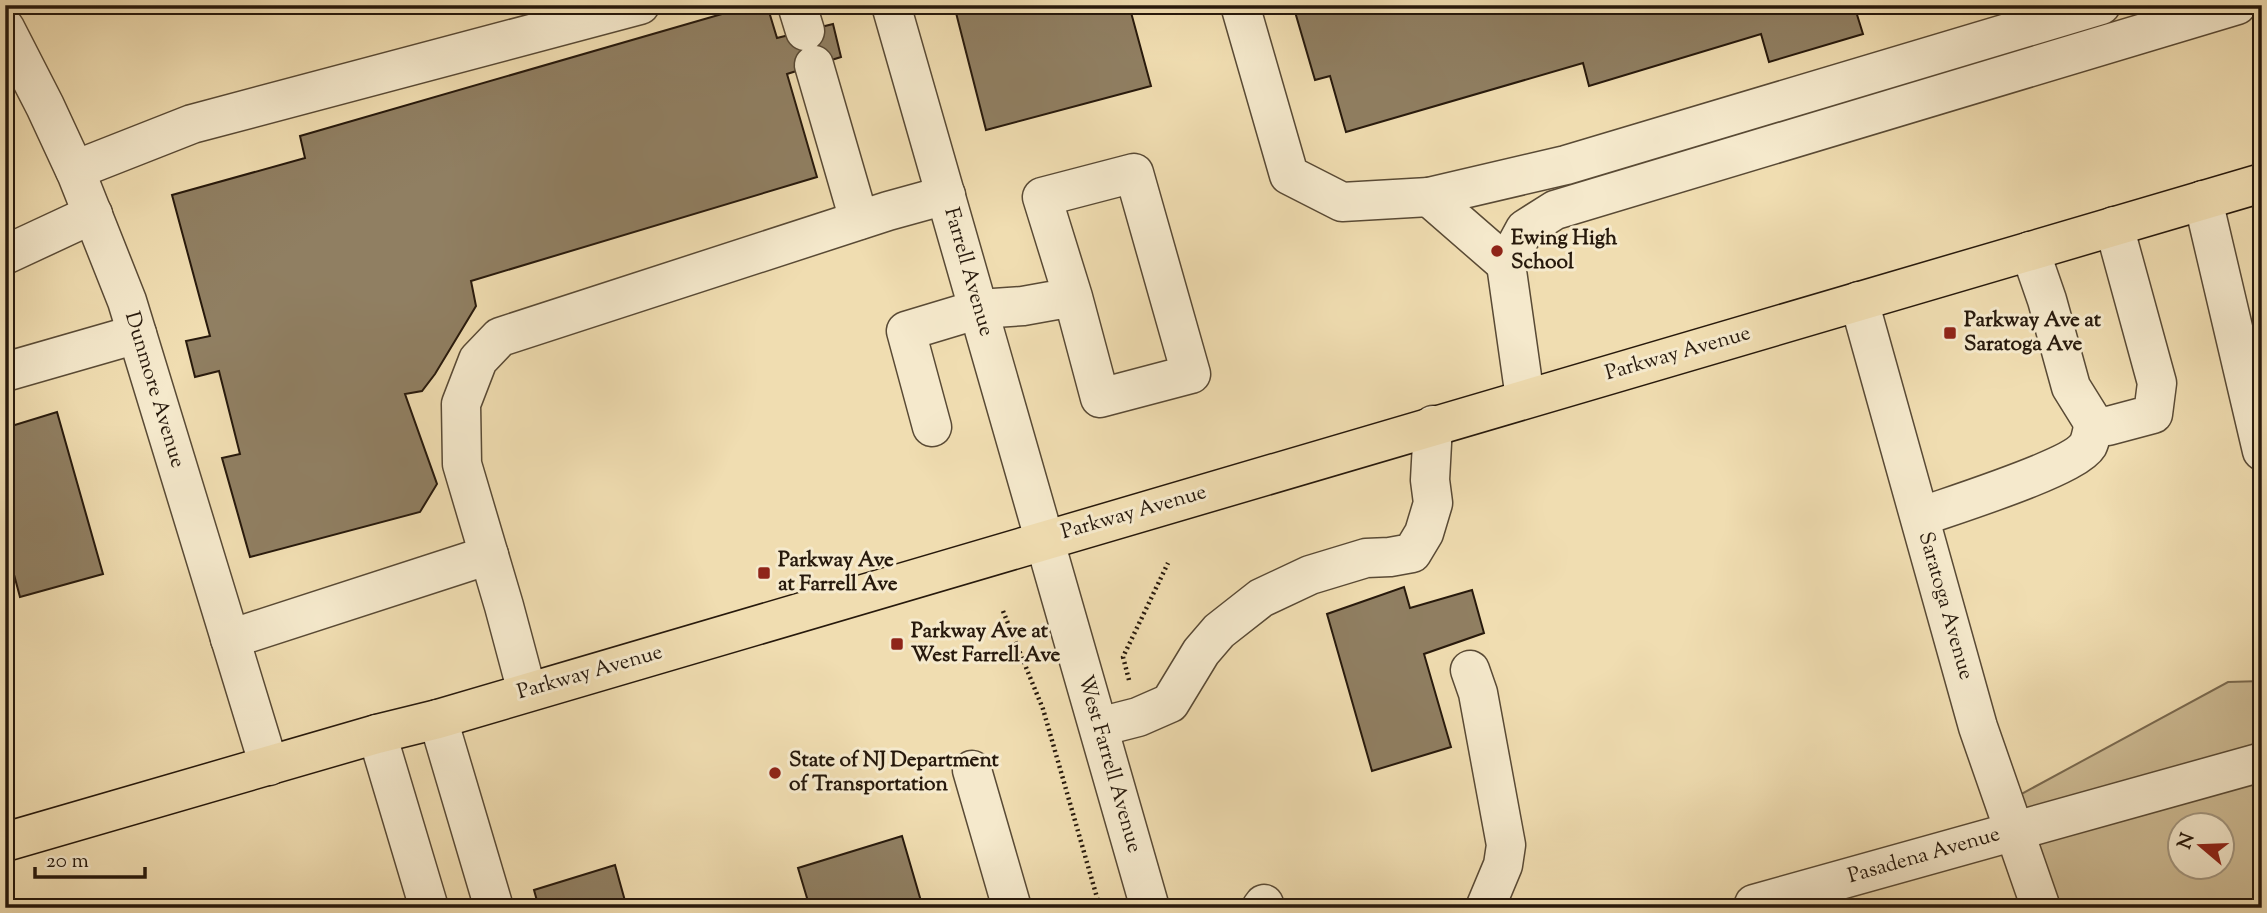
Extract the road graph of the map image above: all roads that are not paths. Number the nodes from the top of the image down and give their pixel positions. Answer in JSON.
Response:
{"nodes":[{"id":1,"x":640,"y":5,"type":"edge"},
{"id":2,"x":891,"y":5,"type":"edge"},
{"id":3,"x":1240,"y":5,"type":"edge"},
{"id":4,"x":2101,"y":5,"type":"edge"},
{"id":5,"x":2237,"y":5,"type":"edge"},
{"id":6,"x":5,"y":28,"type":"edge"},
{"id":7,"x":805,"y":34,"type":"edge"},
{"id":8,"x":1566,"y":165,"type":"junction"},
{"id":9,"x":75,"y":170,"type":"junction"},
{"id":10,"x":2262,"y":183,"type":"edge"},
{"id":11,"x":946,"y":195,"type":"junction"},
{"id":12,"x":1429,"y":197,"type":"junction"},
{"id":13,"x":2203,"y":200,"type":"junction"},
{"id":14,"x":93,"y":214,"type":"junction"},
{"id":15,"x":859,"y":220,"type":"junction"},
{"id":16,"x":2114,"y":226,"type":"junction"},
{"id":17,"x":1525,"y":229,"type":"junction"},
{"id":18,"x":2030,"y":251,"type":"junction"},
{"id":19,"x":5,"y":254,"type":"edge"},
{"id":20,"x":1506,"y":264,"type":"junction"},
{"id":21,"x":1073,"y":297,"type":"junction"},
{"id":22,"x":1859,"y":301,"type":"junction"},
{"id":23,"x":979,"y":309,"type":"junction"},
{"id":24,"x":137,"y":334,"type":"junction"},
{"id":25,"x":5,"y":372,"type":"edge"},
{"id":26,"x":1525,"y":398,"type":"junction"},
{"id":27,"x":2094,"y":424,"type":"junction"},
{"id":28,"x":1433,"y":425,"type":"junction"},
{"id":29,"x":932,"y":427,"type":"dead end"},
{"id":30,"x":2262,"y":451,"type":"edge"},
{"id":31,"x":1920,"y":517,"type":"junction"},
{"id":32,"x":1045,"y":539,"type":"junction"},
{"id":33,"x":489,"y":555,"type":"junction"},
{"id":34,"x":230,"y":639,"type":"junction"},
{"id":35,"x":1470,"y":670,"type":"dead end"},
{"id":36,"x":527,"y":692,"type":"junction"},
{"id":37,"x":438,"y":719,"type":"junction"},
{"id":38,"x":1099,"y":727,"type":"junction"},
{"id":39,"x":377,"y":734,"type":"junction"},
{"id":40,"x":2262,"y":762,"type":"edge"},
{"id":41,"x":269,"y":766,"type":"junction"},
{"id":42,"x":972,"y":770,"type":"dead end"},
{"id":43,"x":2014,"y":831,"type":"junction"},
{"id":44,"x":5,"y":842,"type":"edge"},
{"id":45,"x":1754,"y":904,"type":"dead end"},
{"id":46,"x":429,"y":908,"type":"edge"},
{"id":47,"x":494,"y":908,"type":"edge"},
{"id":48,"x":1012,"y":908,"type":"edge"},
{"id":49,"x":1150,"y":908,"type":"edge"},
{"id":50,"x":1485,"y":908,"type":"edge"},
{"id":51,"x":2041,"y":908,"type":"edge"}],
"edges":[{"from":1,"to":9,"type":"street"},
{"from":2,"to":11,"type":"street","name":"Farrell Avenue"},
{"from":3,"to":12,"type":"street"},
{"from":4,"to":8,"type":"street"},
{"from":5,"to":17,"type":"street"},
{"from":6,"to":9,"type":"street","name":"Dunmore Avenue"},
{"from":7,"to":15,"type":"street"},
{"from":8,"to":12,"type":"street"},
{"from":8,"to":17,"type":"street"},
{"from":9,"to":14,"type":"street","name":"Dunmore Avenue"},
{"from":10,"to":13,"type":"main road","name":"Parkway Avenue"},
{"from":11,"to":15,"type":"street"},
{"from":11,"to":23,"type":"street","name":"Farrell Avenue"},
{"from":12,"to":20,"type":"street"},
{"from":13,"to":16,"type":"main road","name":"Parkway Avenue"},
{"from":13,"to":30,"type":"street"},
{"from":14,"to":19,"type":"street"},
{"from":14,"to":24,"type":"street","name":"Dunmore Avenue"},
{"from":15,"to":33,"type":"street"},
{"from":16,"to":18,"type":"main road","name":"Parkway Avenue"},
{"from":16,"to":27,"type":"street"},
{"from":17,"to":20,"type":"street"},
{"from":18,"to":22,"type":"main road","name":"Parkway Avenue"},
{"from":18,"to":27,"type":"street"},
{"from":20,"to":26,"type":"street"},
{"from":21,"to":21,"type":"street"},
{"from":21,"to":23,"type":"street"},
{"from":22,"to":26,"type":"main road","name":"Parkway Avenue"},
{"from":22,"to":31,"type":"street","name":"Saratoga Avenue"},
{"from":23,"to":29,"type":"street"},
{"from":23,"to":32,"type":"street","name":"Farrell Avenue"},
{"from":24,"to":25,"type":"street"},
{"from":24,"to":34,"type":"street","name":"Dunmore Avenue"},
{"from":26,"to":28,"type":"main road","name":"Parkway Avenue"},
{"from":27,"to":31,"type":"street"},
{"from":28,"to":32,"type":"main road","name":"Parkway Avenue"},
{"from":28,"to":38,"type":"street"},
{"from":31,"to":43,"type":"street","name":"Saratoga Avenue"},
{"from":32,"to":36,"type":"main road","name":"Parkway Avenue"},
{"from":32,"to":38,"type":"street","name":"West Farrell Avenue"},
{"from":33,"to":34,"type":"street"},
{"from":33,"to":36,"type":"street"},
{"from":34,"to":41,"type":"street","name":"Dunmore Avenue"},
{"from":35,"to":50,"type":"street"},
{"from":36,"to":37,"type":"main road","name":"Parkway Avenue"},
{"from":37,"to":39,"type":"main road","name":"Parkway Avenue"},
{"from":37,"to":47,"type":"street"},
{"from":38,"to":49,"type":"street","name":"West Farrell Avenue"},
{"from":39,"to":41,"type":"main road","name":"Parkway Avenue"},
{"from":39,"to":46,"type":"street"},
{"from":40,"to":43,"type":"street","name":"Pasadena Avenue"},
{"from":41,"to":44,"type":"main road","name":"Parkway Avenue"},
{"from":42,"to":48,"type":"street"},
{"from":43,"to":45,"type":"street","name":"Pasadena Avenue"},
{"from":43,"to":51,"type":"street","name":"Saratoga Avenue"}]}
